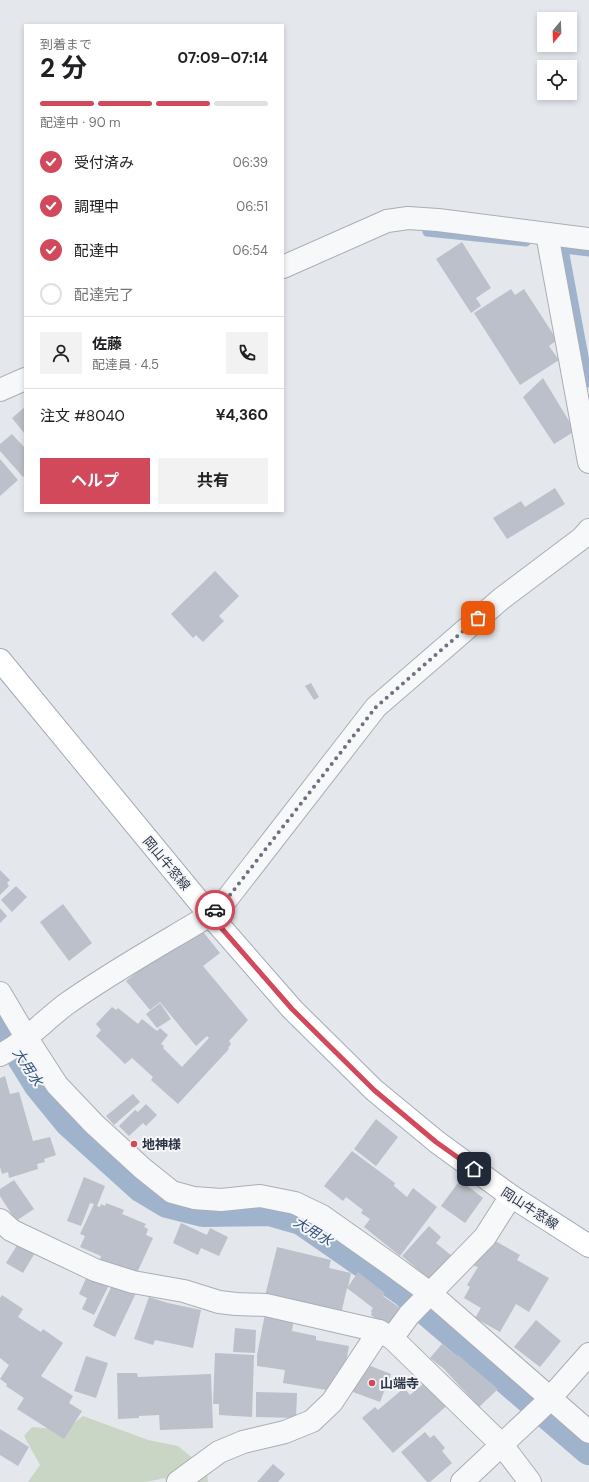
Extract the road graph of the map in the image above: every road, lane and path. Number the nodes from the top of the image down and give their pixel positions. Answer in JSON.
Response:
{"nodes":[{"id":1,"x":547,"y":234,"type":"junction"},
{"id":2,"x":589,"y":239,"type":"edge"},
{"id":3,"x":284,"y":266,"type":"edge"},
{"id":4,"x":24,"y":379,"type":"edge"},
{"id":5,"x":0,"y":390,"type":"edge"},
{"id":6,"x":589,"y":462,"type":"edge"},
{"id":7,"x":589,"y":530,"type":"edge"},
{"id":8,"x":0,"y":660,"type":"edge"},
{"id":9,"x":210,"y":915,"type":"junction"},
{"id":10,"x":0,"y":993,"type":"edge"},
{"id":11,"x":26,"y":1037,"type":"junction"},
{"id":12,"x":0,"y":1055,"type":"edge"},
{"id":13,"x":511,"y":1196,"type":"junction"},
{"id":14,"x":4,"y":1230,"type":"edge"},
{"id":15,"x":589,"y":1246,"type":"edge"},
{"id":16,"x":428,"y":1297,"type":"junction"},
{"id":17,"x":385,"y":1334,"type":"junction"},
{"id":18,"x":589,"y":1354,"type":"edge"},
{"id":19,"x":542,"y":1407,"type":"junction"},
{"id":20,"x":589,"y":1432,"type":"edge"},
{"id":21,"x":502,"y":1445,"type":"junction"},
{"id":22,"x":178,"y":1482,"type":"edge"},
{"id":23,"x":462,"y":1482,"type":"edge"},
{"id":24,"x":530,"y":1482,"type":"edge"}],
"edges":[{"from":1,"to":2,"type":"street"},
{"from":1,"to":3,"type":"street"},
{"from":1,"to":6,"type":"street"},
{"from":4,"to":5,"type":"street"},
{"from":7,"to":9,"type":"street"},
{"from":8,"to":9,"type":"main road","name":"岡山牛窓線"},
{"from":9,"to":11,"type":"street"},
{"from":9,"to":13,"type":"main road","name":"岡山牛窓線"},
{"from":10,"to":11,"type":"street"},
{"from":11,"to":12,"type":"street"},
{"from":11,"to":16,"type":"street"},
{"from":13,"to":15,"type":"main road","name":"岡山牛窓線"},
{"from":13,"to":16,"type":"street"},
{"from":14,"to":17,"type":"street"},
{"from":16,"to":17,"type":"street"},
{"from":16,"to":19,"type":"street"},
{"from":17,"to":21,"type":"street"},
{"from":17,"to":22,"type":"street"},
{"from":18,"to":19,"type":"street"},
{"from":19,"to":20,"type":"street"},
{"from":19,"to":21,"type":"street"},
{"from":21,"to":23,"type":"street"},
{"from":21,"to":24,"type":"street"}]}
